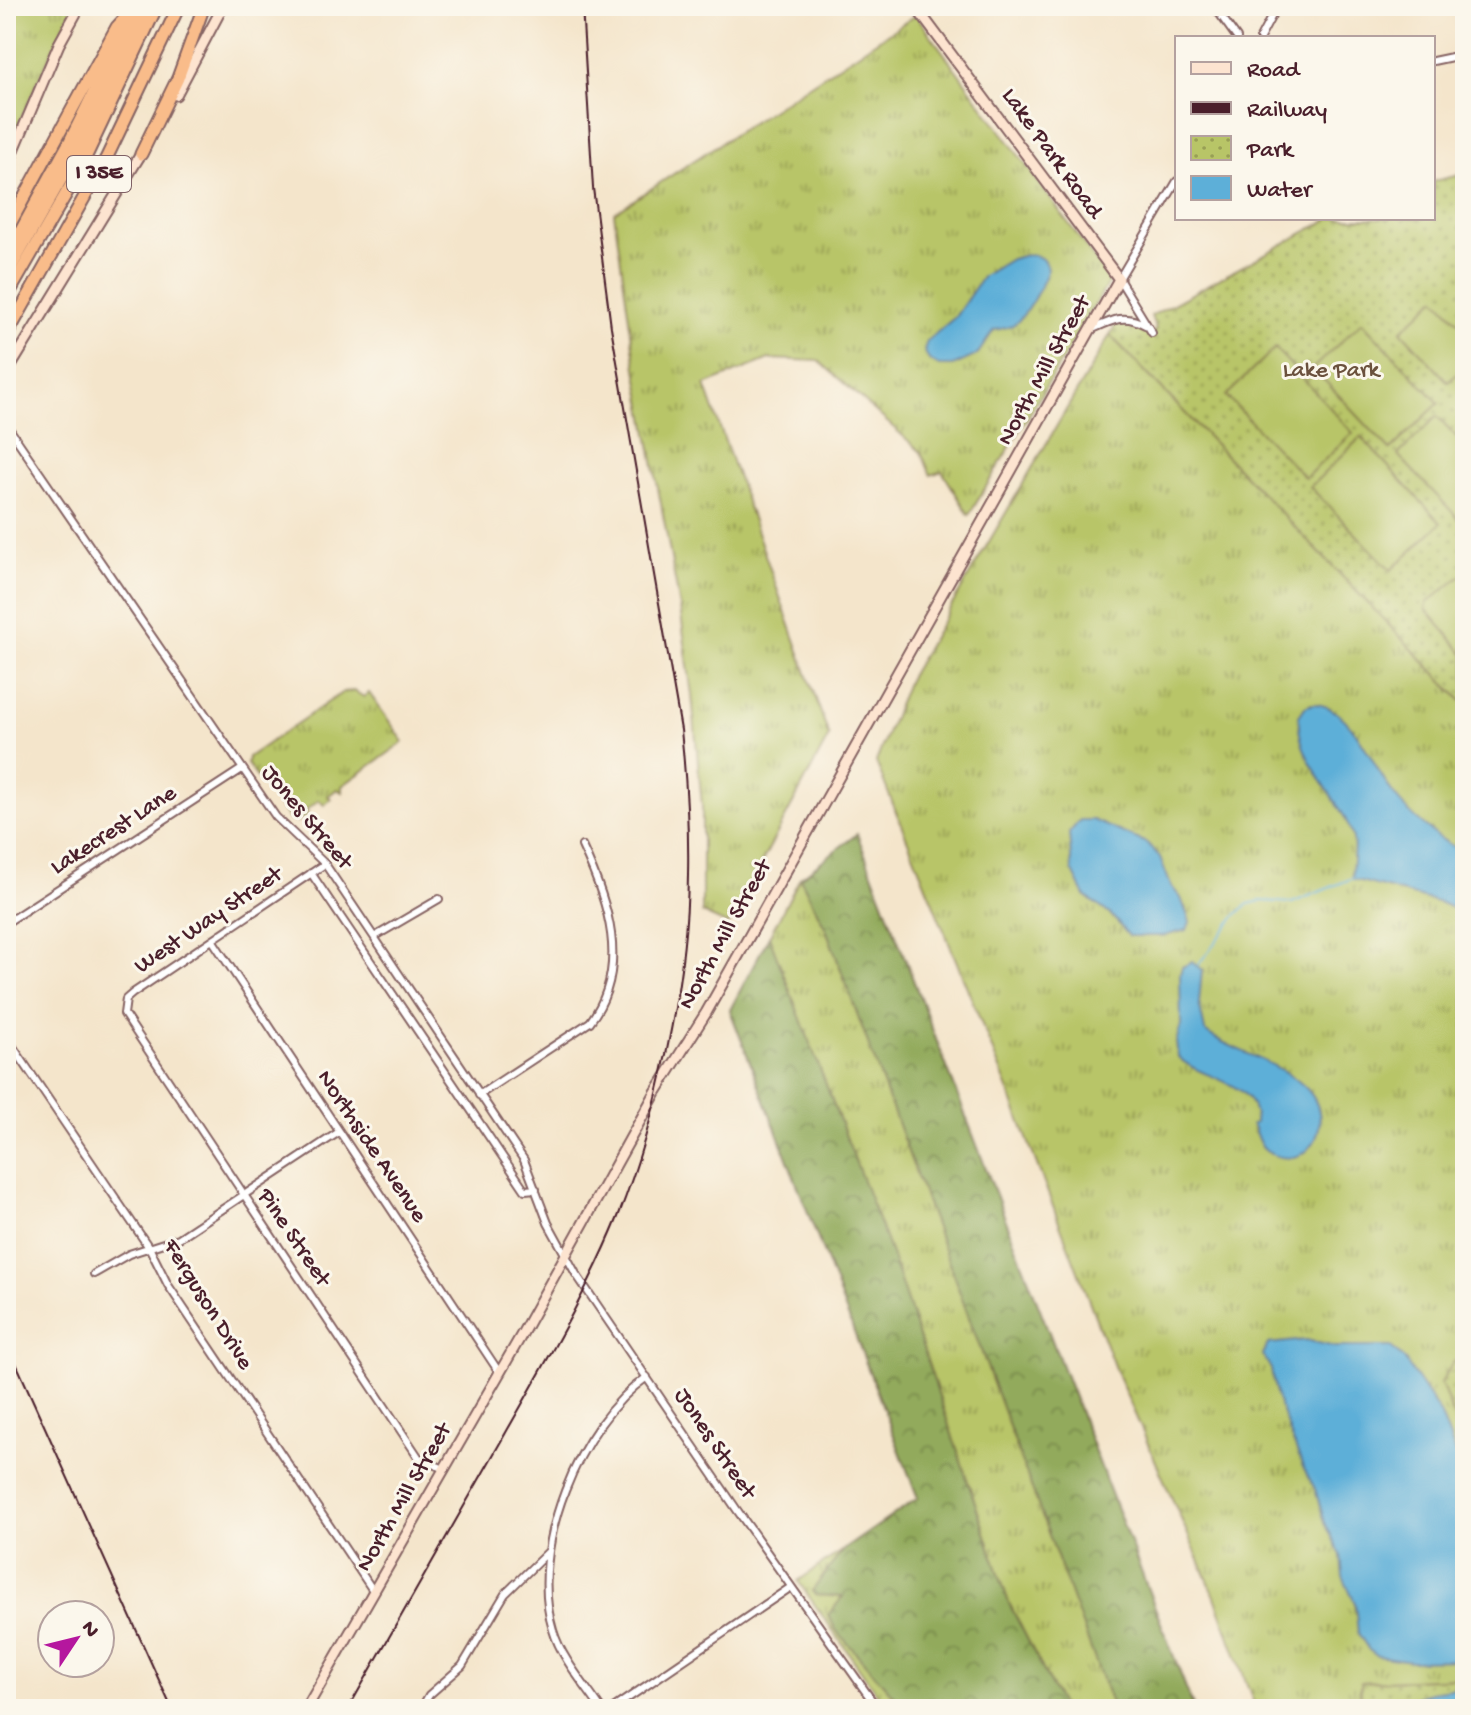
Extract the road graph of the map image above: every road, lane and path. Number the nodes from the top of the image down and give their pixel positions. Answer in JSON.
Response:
{"nodes":[{"id":1,"x":80,"y":6,"type":"edge"},
{"id":2,"x":137,"y":6,"type":"edge"},
{"id":3,"x":146,"y":6,"type":"edge"},
{"id":4,"x":157,"y":6,"type":"edge"},
{"id":5,"x":179,"y":6,"type":"edge"},
{"id":6,"x":204,"y":6,"type":"edge"},
{"id":7,"x":223,"y":6,"type":"edge"},
{"id":8,"x":915,"y":6,"type":"edge"},
{"id":9,"x":1214,"y":6,"type":"edge"},
{"id":10,"x":1277,"y":6,"type":"edge"},
{"id":11,"x":1236,"y":36,"type":"edge"},
{"id":12,"x":1261,"y":36,"type":"edge"},
{"id":13,"x":1452,"y":57,"type":"dead end"},
{"id":14,"x":1435,"y":61,"type":"edge"},
{"id":15,"x":141,"y":154,"type":"junction"},
{"id":16,"x":6,"y":169,"type":"edge"},
{"id":17,"x":1175,"y":184,"type":"edge"},
{"id":18,"x":6,"y":231,"type":"edge"},
{"id":19,"x":6,"y":258,"type":"edge"},
{"id":20,"x":6,"y":276,"type":"edge"},
{"id":21,"x":1119,"y":279,"type":"junction"},
{"id":22,"x":6,"y":298,"type":"edge"},
{"id":23,"x":1093,"y":329,"type":"junction"},
{"id":24,"x":6,"y":336,"type":"edge"},
{"id":25,"x":6,"y":374,"type":"edge"},
{"id":26,"x":6,"y":427,"type":"edge"},
{"id":27,"x":242,"y":769,"type":"junction"},
{"id":28,"x":582,"y":846,"type":"dead end"},
{"id":29,"x":325,"y":864,"type":"junction"},
{"id":30,"x":311,"y":873,"type":"junction"},
{"id":31,"x":439,"y":899,"type":"dead end"},
{"id":32,"x":6,"y":923,"type":"edge"},
{"id":33,"x":374,"y":937,"type":"junction"},
{"id":34,"x":213,"y":941,"type":"junction"},
{"id":35,"x":124,"y":1014,"type":"joint"},
{"id":36,"x":7,"y":1038,"type":"edge"},
{"id":37,"x":479,"y":1095,"type":"junction"},
{"id":38,"x":339,"y":1132,"type":"junction"},
{"id":39,"x":536,"y":1189,"type":"junction"},
{"id":40,"x":243,"y":1196,"type":"junction"},
{"id":41,"x":150,"y":1249,"type":"junction"},
{"id":42,"x":566,"y":1254,"type":"junction"},
{"id":43,"x":94,"y":1274,"type":"dead end"},
{"id":44,"x":499,"y":1372,"type":"junction"},
{"id":45,"x":647,"y":1377,"type":"junction"},
{"id":46,"x":444,"y":1469,"type":"junction"},
{"id":47,"x":549,"y":1551,"type":"junction"},
{"id":48,"x":791,"y":1587,"type":"junction"},
{"id":49,"x":374,"y":1592,"type":"junction"},
{"id":50,"x":307,"y":1709,"type":"edge"},
{"id":51,"x":421,"y":1709,"type":"edge"},
{"id":52,"x":601,"y":1709,"type":"edge"},
{"id":53,"x":612,"y":1709,"type":"edge"},
{"id":54,"x":878,"y":1709,"type":"edge"}],
"edges":[{"from":1,"to":16,"type":"main road"},
{"from":2,"to":18,"type":"highway"},
{"from":2,"to":19,"type":"highway","number":"I 35E"},
{"from":3,"to":20,"type":"highway"},
{"from":4,"to":22,"type":"highway"},
{"from":5,"to":24,"type":"highway","number":"I 35E"},
{"from":6,"to":15,"type":"highway"},
{"from":7,"to":15,"type":"main road"},
{"from":8,"to":21,"type":"main road","name":"Lake Park Road"},
{"from":9,"to":11,"type":"street"},
{"from":10,"to":12,"type":"street"},
{"from":13,"to":14,"type":"street"},
{"from":15,"to":25,"type":"main road"},
{"from":17,"to":21,"type":"street","name":"North Mill Street"},
{"from":21,"to":23,"type":"main road","name":"North Mill Street"},
{"from":21,"to":23,"type":"street","name":"Lake Park Road"},
{"from":23,"to":42,"type":"main road","name":"North Mill Street"},
{"from":26,"to":27,"type":"street","name":"Jones Street"},
{"from":27,"to":29,"type":"street","name":"Jones Street"},
{"from":27,"to":32,"type":"street","name":"Lakecrest Lane"},
{"from":28,"to":37,"type":"street"},
{"from":29,"to":30,"type":"street","name":"West Way Street"},
{"from":29,"to":33,"type":"street","name":"Jones Street"},
{"from":30,"to":34,"type":"street","name":"West Way Street"},
{"from":30,"to":39,"type":"street","name":"Jones Street"},
{"from":31,"to":33,"type":"street"},
{"from":33,"to":37,"type":"street","name":"Jones Street"},
{"from":34,"to":35,"type":"street","name":"West Way Street"},
{"from":34,"to":38,"type":"street","name":"Northside Avenue"},
{"from":35,"to":40,"type":"street","name":"Pine Street"},
{"from":36,"to":41,"type":"street","name":"Ferguson Drive"},
{"from":37,"to":39,"type":"street","name":"Jones Street"},
{"from":38,"to":40,"type":"street"},
{"from":38,"to":44,"type":"street","name":"Northside Avenue"},
{"from":39,"to":42,"type":"street","name":"Jones Street"},
{"from":40,"to":41,"type":"street"},
{"from":40,"to":46,"type":"street","name":"Pine Street"},
{"from":41,"to":43,"type":"street"},
{"from":41,"to":49,"type":"street","name":"Ferguson Drive"},
{"from":42,"to":44,"type":"main road","name":"North Mill Street"},
{"from":42,"to":45,"type":"street","name":"Jones Street"},
{"from":44,"to":46,"type":"main road","name":"North Mill Street"},
{"from":45,"to":47,"type":"street"},
{"from":45,"to":48,"type":"street","name":"Jones Street"},
{"from":46,"to":49,"type":"main road","name":"North Mill Street"},
{"from":47,"to":51,"type":"street"},
{"from":47,"to":52,"type":"street"},
{"from":48,"to":53,"type":"street"},
{"from":48,"to":54,"type":"street","name":"Jones Street"},
{"from":49,"to":50,"type":"main road","name":"North Mill Street"}]}
